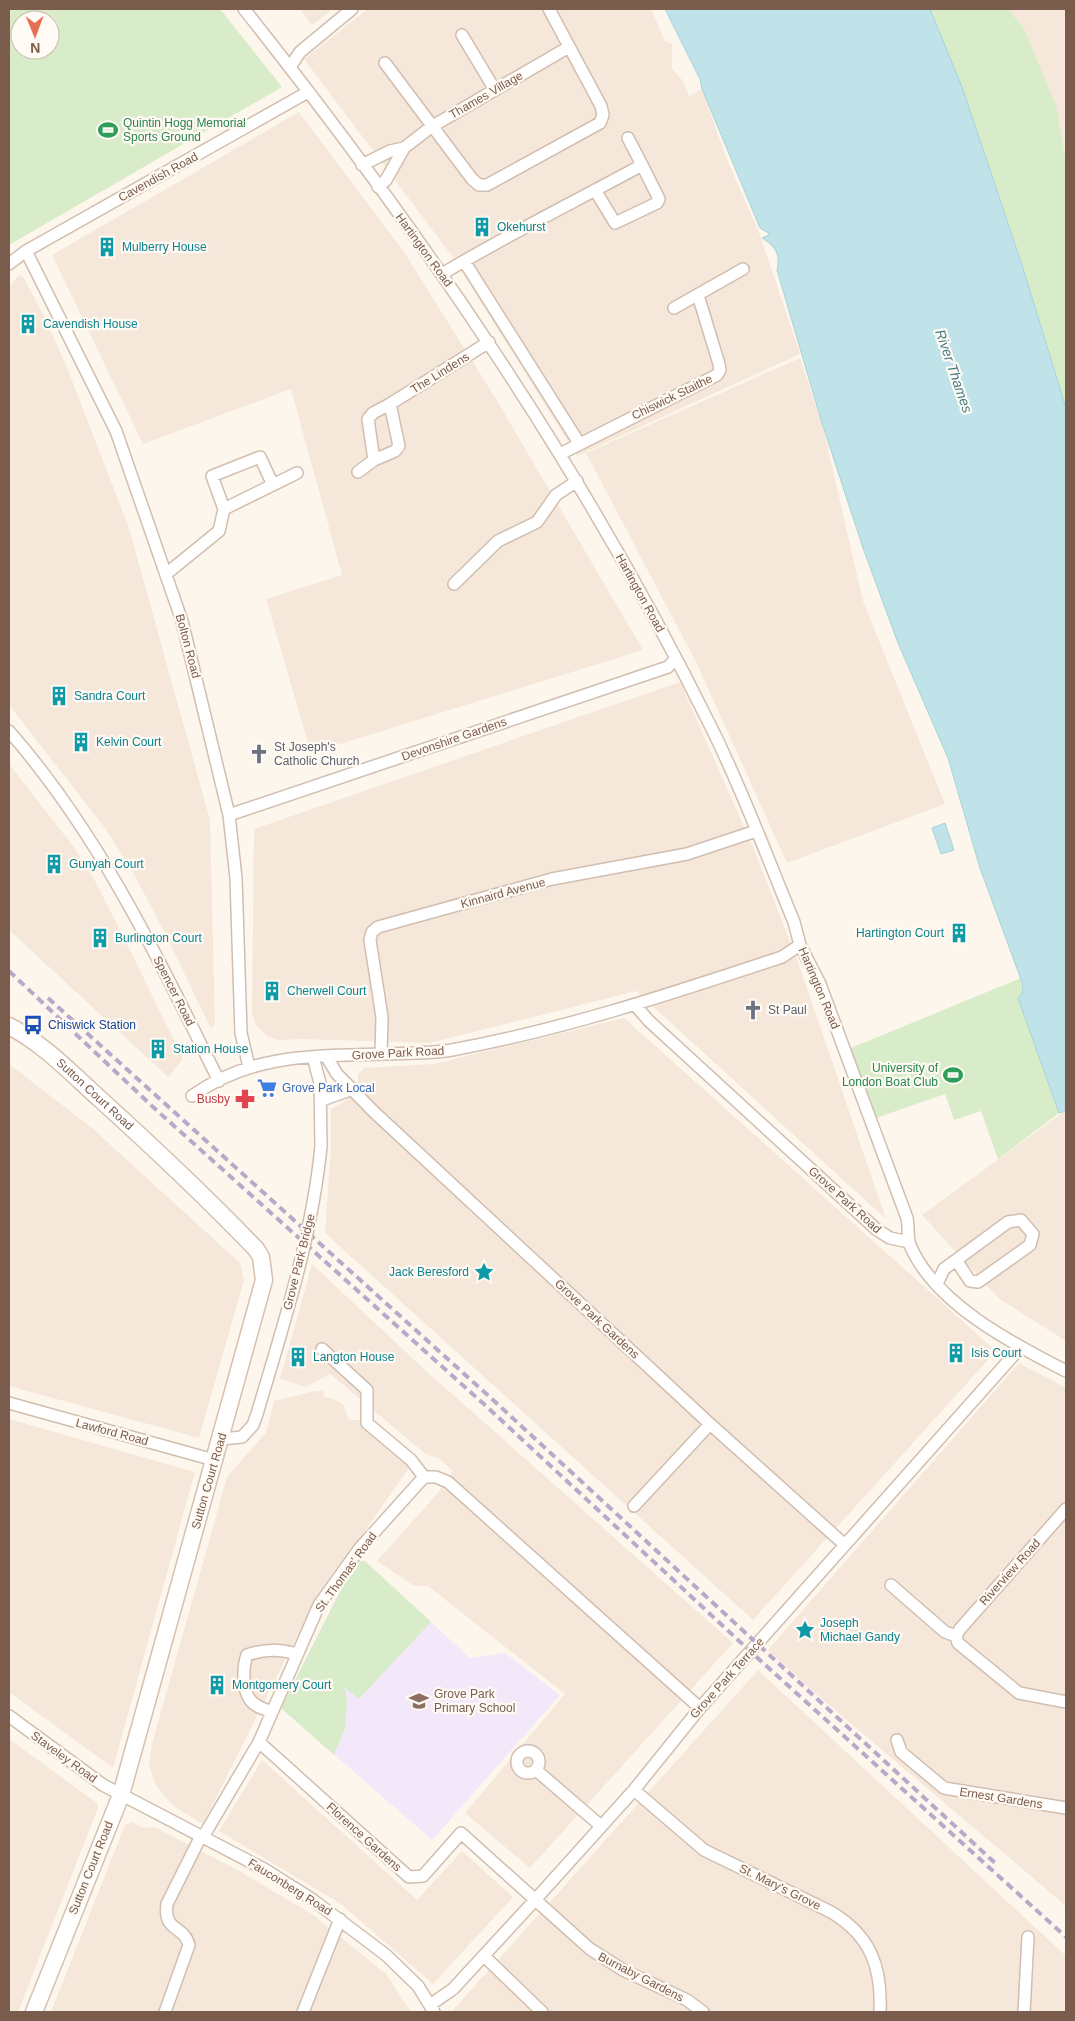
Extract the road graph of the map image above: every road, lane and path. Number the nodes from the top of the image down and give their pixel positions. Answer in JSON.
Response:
{"nodes":[{"id":1,"x":244,"y":9,"type":"edge"},
{"id":2,"x":352,"y":9,"type":"edge"},
{"id":3,"x":549,"y":9,"type":"edge"},
{"id":4,"x":462,"y":35,"type":"dead end"},
{"id":5,"x":569,"y":47,"type":"junction"},
{"id":6,"x":385,"y":63,"type":"dead end"},
{"id":7,"x":290,"y":67,"type":"junction"},
{"id":8,"x":495,"y":90,"type":"junction"},
{"id":9,"x":308,"y":92,"type":"junction"},
{"id":10,"x":432,"y":127,"type":"junction"},
{"id":11,"x":628,"y":138,"type":"dead end"},
{"id":12,"x":404,"y":148,"type":"junction"},
{"id":13,"x":362,"y":165,"type":"junction"},
{"id":14,"x":642,"y":165,"type":"junction"},
{"id":15,"x":378,"y":187,"type":"junction"},
{"id":16,"x":595,"y":190,"type":"junction"},
{"id":17,"x":26,"y":251,"type":"junction"},
{"id":18,"x":464,"y":261,"type":"junction"},
{"id":19,"x":9,"y":264,"type":"edge"},
{"id":20,"x":743,"y":269,"type":"dead end"},
{"id":21,"x":442,"y":274,"type":"junction"},
{"id":22,"x":698,"y":295,"type":"junction"},
{"id":23,"x":674,"y":308,"type":"dead end"},
{"id":24,"x":489,"y":342,"type":"junction"},
{"id":25,"x":390,"y":404,"type":"junction"},
{"id":26,"x":579,"y":444,"type":"junction"},
{"id":27,"x":560,"y":454,"type":"junction"},
{"id":28,"x":374,"y":460,"type":"junction"},
{"id":29,"x":358,"y":472,"type":"dead end"},
{"id":30,"x":297,"y":473,"type":"dead end"},
{"id":31,"x":577,"y":481,"type":"junction"},
{"id":32,"x":273,"y":485,"type":"junction"},
{"id":33,"x":224,"y":509,"type":"junction"},
{"id":34,"x":166,"y":574,"type":"junction"},
{"id":35,"x":454,"y":584,"type":"dead end"},
{"id":36,"x":675,"y":659,"type":"junction"},
{"id":37,"x":9,"y":731,"type":"edge"},
{"id":38,"x":230,"y":815,"type":"junction"},
{"id":39,"x":756,"y":830,"type":"junction"},
{"id":40,"x":800,"y":946,"type":"junction"},
{"id":41,"x":636,"y":1006,"type":"junction"},
{"id":42,"x":15,"y":1030,"type":"edge"},
{"id":43,"x":381,"y":1054,"type":"junction"},
{"id":44,"x":326,"y":1056,"type":"junction"},
{"id":45,"x":313,"y":1057,"type":"junction"},
{"id":46,"x":249,"y":1067,"type":"junction"},
{"id":47,"x":218,"y":1080,"type":"junction"},
{"id":48,"x":353,"y":1088,"type":"junction"},
{"id":49,"x":192,"y":1096,"type":"dead end"},
{"id":50,"x":322,"y":1100,"type":"junction"},
{"id":51,"x":909,"y":1242,"type":"junction"},
{"id":52,"x":956,"y":1260,"type":"junction"},
{"id":53,"x":937,"y":1284,"type":"junction"},
{"id":54,"x":1020,"y":1348,"type":"junction"},
{"id":55,"x":322,"y":1349,"type":"dead end"},
{"id":56,"x":1066,"y":1371,"type":"edge"},
{"id":57,"x":9,"y":1403,"type":"edge"},
{"id":58,"x":710,"y":1424,"type":"junction"},
{"id":59,"x":221,"y":1439,"type":"junction"},
{"id":60,"x":214,"y":1460,"type":"junction"},
{"id":61,"x":424,"y":1478,"type":"junction"},
{"id":62,"x":634,"y":1506,"type":"dead end"},
{"id":63,"x":1066,"y":1509,"type":"edge"},
{"id":64,"x":845,"y":1545,"type":"junction"},
{"id":65,"x":891,"y":1585,"type":"dead end"},
{"id":66,"x":956,"y":1636,"type":"junction"},
{"id":67,"x":297,"y":1654,"type":"junction"},
{"id":68,"x":1066,"y":1702,"type":"edge"},
{"id":69,"x":700,"y":1708,"type":"junction"},
{"id":70,"x":272,"y":1712,"type":"junction"},
{"id":71,"x":9,"y":1716,"type":"edge"},
{"id":72,"x":897,"y":1740,"type":"dead end"},
{"id":73,"x":259,"y":1742,"type":"junction"},
{"id":74,"x":536,"y":1770,"type":"dead end"},
{"id":75,"x":634,"y":1790,"type":"junction"},
{"id":76,"x":121,"y":1795,"type":"junction"},
{"id":77,"x":1066,"y":1808,"type":"edge"},
{"id":78,"x":601,"y":1826,"type":"junction"},
{"id":79,"x":202,"y":1836,"type":"junction"},
{"id":80,"x":535,"y":1900,"type":"junction"},
{"id":81,"x":340,"y":1918,"type":"junction"},
{"id":82,"x":1028,"y":1937,"type":"dead end"},
{"id":83,"x":484,"y":1956,"type":"junction"},
{"id":84,"x":432,"y":2008,"type":"edge"},
{"id":85,"x":34,"y":2012,"type":"edge"},
{"id":86,"x":165,"y":2012,"type":"edge"},
{"id":87,"x":303,"y":2012,"type":"edge"},
{"id":88,"x":542,"y":2012,"type":"edge"},
{"id":89,"x":704,"y":2012,"type":"edge"},
{"id":90,"x":880,"y":2012,"type":"edge"},
{"id":91,"x":1024,"y":2012,"type":"edge"}],
"edges":[{"from":1,"to":7,"type":"street","name":"Hartington Road"},
{"from":2,"to":7,"type":"street"},
{"from":3,"to":5,"type":"street"},
{"from":4,"to":8,"type":"street"},
{"from":5,"to":8,"type":"street","name":"Thames Village"},
{"from":5,"to":10,"type":"street"},
{"from":6,"to":10,"type":"street"},
{"from":7,"to":9,"type":"street","name":"Hartington Road"},
{"from":8,"to":10,"type":"street","name":"Thames Village"},
{"from":9,"to":13,"type":"street","name":"Hartington Road"},
{"from":9,"to":17,"type":"street","name":"Cavendish Road"},
{"from":10,"to":12,"type":"street","name":"Thames Village"},
{"from":11,"to":14,"type":"street"},
{"from":12,"to":13,"type":"street","name":"Thames Village"},
{"from":12,"to":15,"type":"street","name":"Thames Village"},
{"from":13,"to":15,"type":"street","name":"Hartington Road"},
{"from":14,"to":16,"type":"street"},
{"from":14,"to":16,"type":"street"},
{"from":15,"to":21,"type":"street","name":"Hartington Road"},
{"from":16,"to":18,"type":"street"},
{"from":17,"to":19,"type":"street","name":"Cavendish Road"},
{"from":17,"to":34,"type":"street","name":"Bolton Road"},
{"from":18,"to":21,"type":"street"},
{"from":18,"to":26,"type":"street"},
{"from":20,"to":22,"type":"street"},
{"from":21,"to":24,"type":"street","name":"Hartington Road"},
{"from":22,"to":23,"type":"street"},
{"from":22,"to":26,"type":"street","name":"Chiswick Staithe"},
{"from":24,"to":25,"type":"street","name":"The Lindens"},
{"from":24,"to":27,"type":"street","name":"Hartington Road"},
{"from":25,"to":28,"type":"street","name":"The Lindens"},
{"from":25,"to":28,"type":"street"},
{"from":26,"to":27,"type":"street","name":"Chiswick Staithe"},
{"from":27,"to":31,"type":"street","name":"Hartington Road"},
{"from":28,"to":29,"type":"street"},
{"from":30,"to":32,"type":"street"},
{"from":31,"to":35,"type":"street"},
{"from":31,"to":36,"type":"street","name":"Hartington Road"},
{"from":32,"to":33,"type":"street"},
{"from":32,"to":33,"type":"street"},
{"from":33,"to":34,"type":"street"},
{"from":34,"to":38,"type":"street","name":"Bolton Road"},
{"from":36,"to":38,"type":"street","name":"Devonshire Gardens"},
{"from":36,"to":39,"type":"street","name":"Hartington Road"},
{"from":37,"to":47,"type":"street","name":"Spencer Road"},
{"from":38,"to":46,"type":"street","name":"Bolton Road"},
{"from":39,"to":40,"type":"street","name":"Hartington Road"},
{"from":39,"to":43,"type":"street","name":"Kinnaird Avenue"},
{"from":40,"to":41,"type":"street","name":"Grove Park Road"},
{"from":40,"to":51,"type":"street","name":"Hartington Road"},
{"from":41,"to":43,"type":"street","name":"Grove Park Road"},
{"from":41,"to":51,"type":"street","name":"Grove Park Road"},
{"from":42,"to":59,"type":"street","name":"Sutton Court Road"},
{"from":43,"to":44,"type":"street","name":"Grove Park Road"},
{"from":44,"to":45,"type":"street","name":"Grove Park Road"},
{"from":44,"to":48,"type":"street","name":"Grove Park Gardens"},
{"from":45,"to":46,"type":"street","name":"Grove Park Road"},
{"from":45,"to":50,"type":"street","name":"Grove Park Bridge"},
{"from":46,"to":47,"type":"street","name":"Grove Park Road"},
{"from":47,"to":49,"type":"street","name":"Grove Park Road"},
{"from":48,"to":50,"type":"street"},
{"from":48,"to":58,"type":"street","name":"Grove Park Gardens"},
{"from":50,"to":59,"type":"street","name":"Grove Park Bridge","bridge":true},
{"from":51,"to":53,"type":"street"},
{"from":52,"to":52,"type":"street"},
{"from":52,"to":53,"type":"street"},
{"from":53,"to":54,"type":"street"},
{"from":54,"to":56,"type":"street"},
{"from":54,"to":64,"type":"street","name":"Grove Park Terrace"},
{"from":55,"to":61,"type":"street"},
{"from":57,"to":60,"type":"street","name":"Lawford Road"},
{"from":58,"to":62,"type":"street"},
{"from":58,"to":64,"type":"street","name":"Grove Park Gardens"},
{"from":59,"to":60,"type":"street","name":"Sutton Court Road"},
{"from":60,"to":76,"type":"street","name":"Sutton Court Road"},
{"from":61,"to":67,"type":"street","name":"St. Thomas' Road"},
{"from":61,"to":69,"type":"street"},
{"from":63,"to":66,"type":"street","name":"Riverview Road"},
{"from":64,"to":69,"type":"street","name":"Grove Park Terrace"},
{"from":65,"to":66,"type":"street"},
{"from":66,"to":68,"type":"street"},
{"from":67,"to":70,"type":"street","name":"St. Thomas' Road"},
{"from":67,"to":70,"type":"street"},
{"from":69,"to":75,"type":"street","name":"Grove Park Terrace"},
{"from":70,"to":73,"type":"street","name":"St. Thomas' Road"},
{"from":71,"to":76,"type":"street","name":"Staveley Road"},
{"from":72,"to":77,"type":"street","name":"Ernest Gardens"},
{"from":73,"to":79,"type":"street","name":"St. Thomas' Road"},
{"from":73,"to":80,"type":"street","name":"Florence Gardens"},
{"from":74,"to":78,"type":"street"},
{"from":75,"to":78,"type":"street","name":"Grove Park Terrace"},
{"from":75,"to":90,"type":"street","name":"St. Mary's Grove"},
{"from":76,"to":79,"type":"street","name":"Fauconberg Road"},
{"from":76,"to":85,"type":"street","name":"Sutton Court Road"},
{"from":78,"to":80,"type":"street","name":"Grove Park Terrace"},
{"from":79,"to":81,"type":"street","name":"Fauconberg Road"},
{"from":79,"to":86,"type":"street","name":"St. Thomas' Road"},
{"from":80,"to":83,"type":"street","name":"Grove Park Terrace"},
{"from":80,"to":89,"type":"street","name":"Burnaby Gardens"},
{"from":81,"to":84,"type":"street","name":"Fauconberg Road"},
{"from":81,"to":87,"type":"street"},
{"from":82,"to":91,"type":"street"},
{"from":83,"to":84,"type":"street","name":"Grove Park Terrace"},
{"from":83,"to":88,"type":"street"}]}
